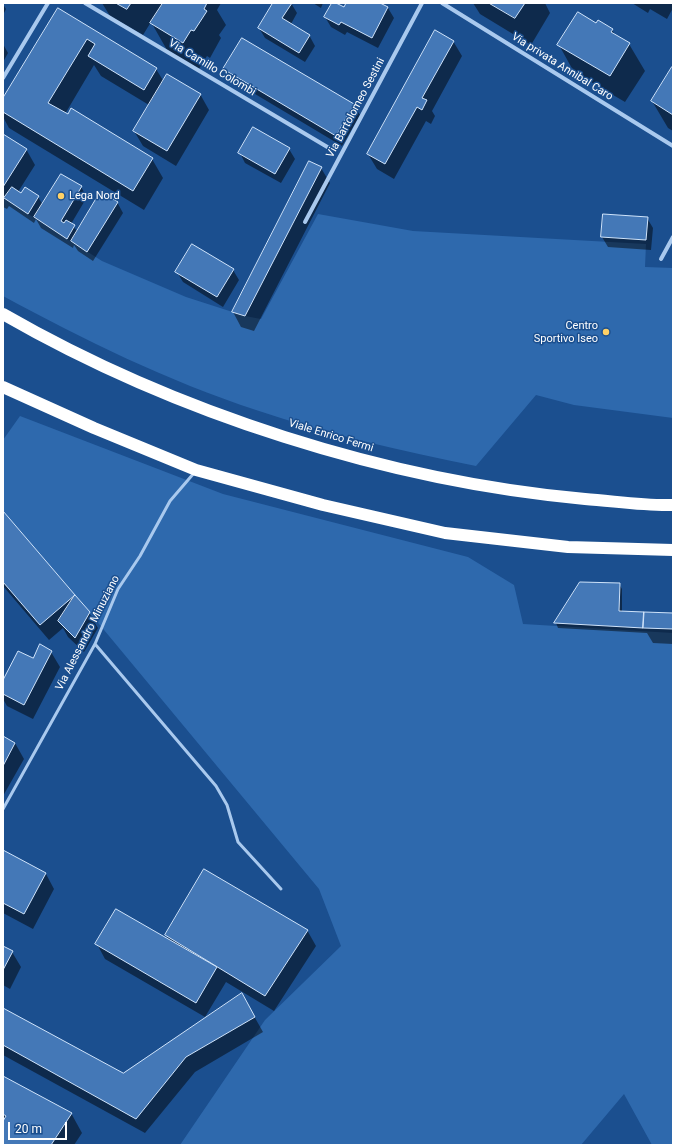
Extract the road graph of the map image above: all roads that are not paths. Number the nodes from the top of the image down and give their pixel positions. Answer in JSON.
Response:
{"nodes":[{"id":1,"x":48,"y":3,"type":"edge"},
{"id":2,"x":85,"y":3,"type":"edge"},
{"id":3,"x":422,"y":3,"type":"edge"},
{"id":4,"x":442,"y":3,"type":"edge"},
{"id":5,"x":3,"y":78,"type":"edge"},
{"id":6,"x":673,"y":146,"type":"edge"},
{"id":7,"x":328,"y":148,"type":"dead end"},
{"id":8,"x":305,"y":222,"type":"dead end"},
{"id":9,"x":673,"y":237,"type":"edge"},
{"id":10,"x":661,"y":259,"type":"dead end"},
{"id":11,"x":3,"y":314,"type":"edge"},
{"id":12,"x":3,"y":387,"type":"edge"},
{"id":13,"x":196,"y":470,"type":"junction"},
{"id":14,"x":673,"y":505,"type":"edge"},
{"id":15,"x":673,"y":550,"type":"edge"},
{"id":16,"x":95,"y":644,"type":"junction"},
{"id":17,"x":3,"y":809,"type":"edge"},
{"id":18,"x":281,"y":889,"type":"dead end"}],
"edges":[{"from":1,"to":5,"type":"street"},
{"from":2,"to":7,"type":"street","name":"Via Camillo Colombi"},
{"from":3,"to":8,"type":"street","name":"Via Bartolomeo Sestini"},
{"from":4,"to":6,"type":"street","name":"Via privata Annibal Caro"},
{"from":9,"to":10,"type":"street"},
{"from":11,"to":14,"type":"highway","name":"Viale Enrico Fermi"},
{"from":12,"to":13,"type":"highway"},
{"from":13,"to":15,"type":"highway"},
{"from":13,"to":16,"type":"lane","name":"Via Alessandro Minuziano"},
{"from":16,"to":17,"type":"lane","name":"Via Alessandro Minuziano"},
{"from":16,"to":18,"type":"lane"}]}
